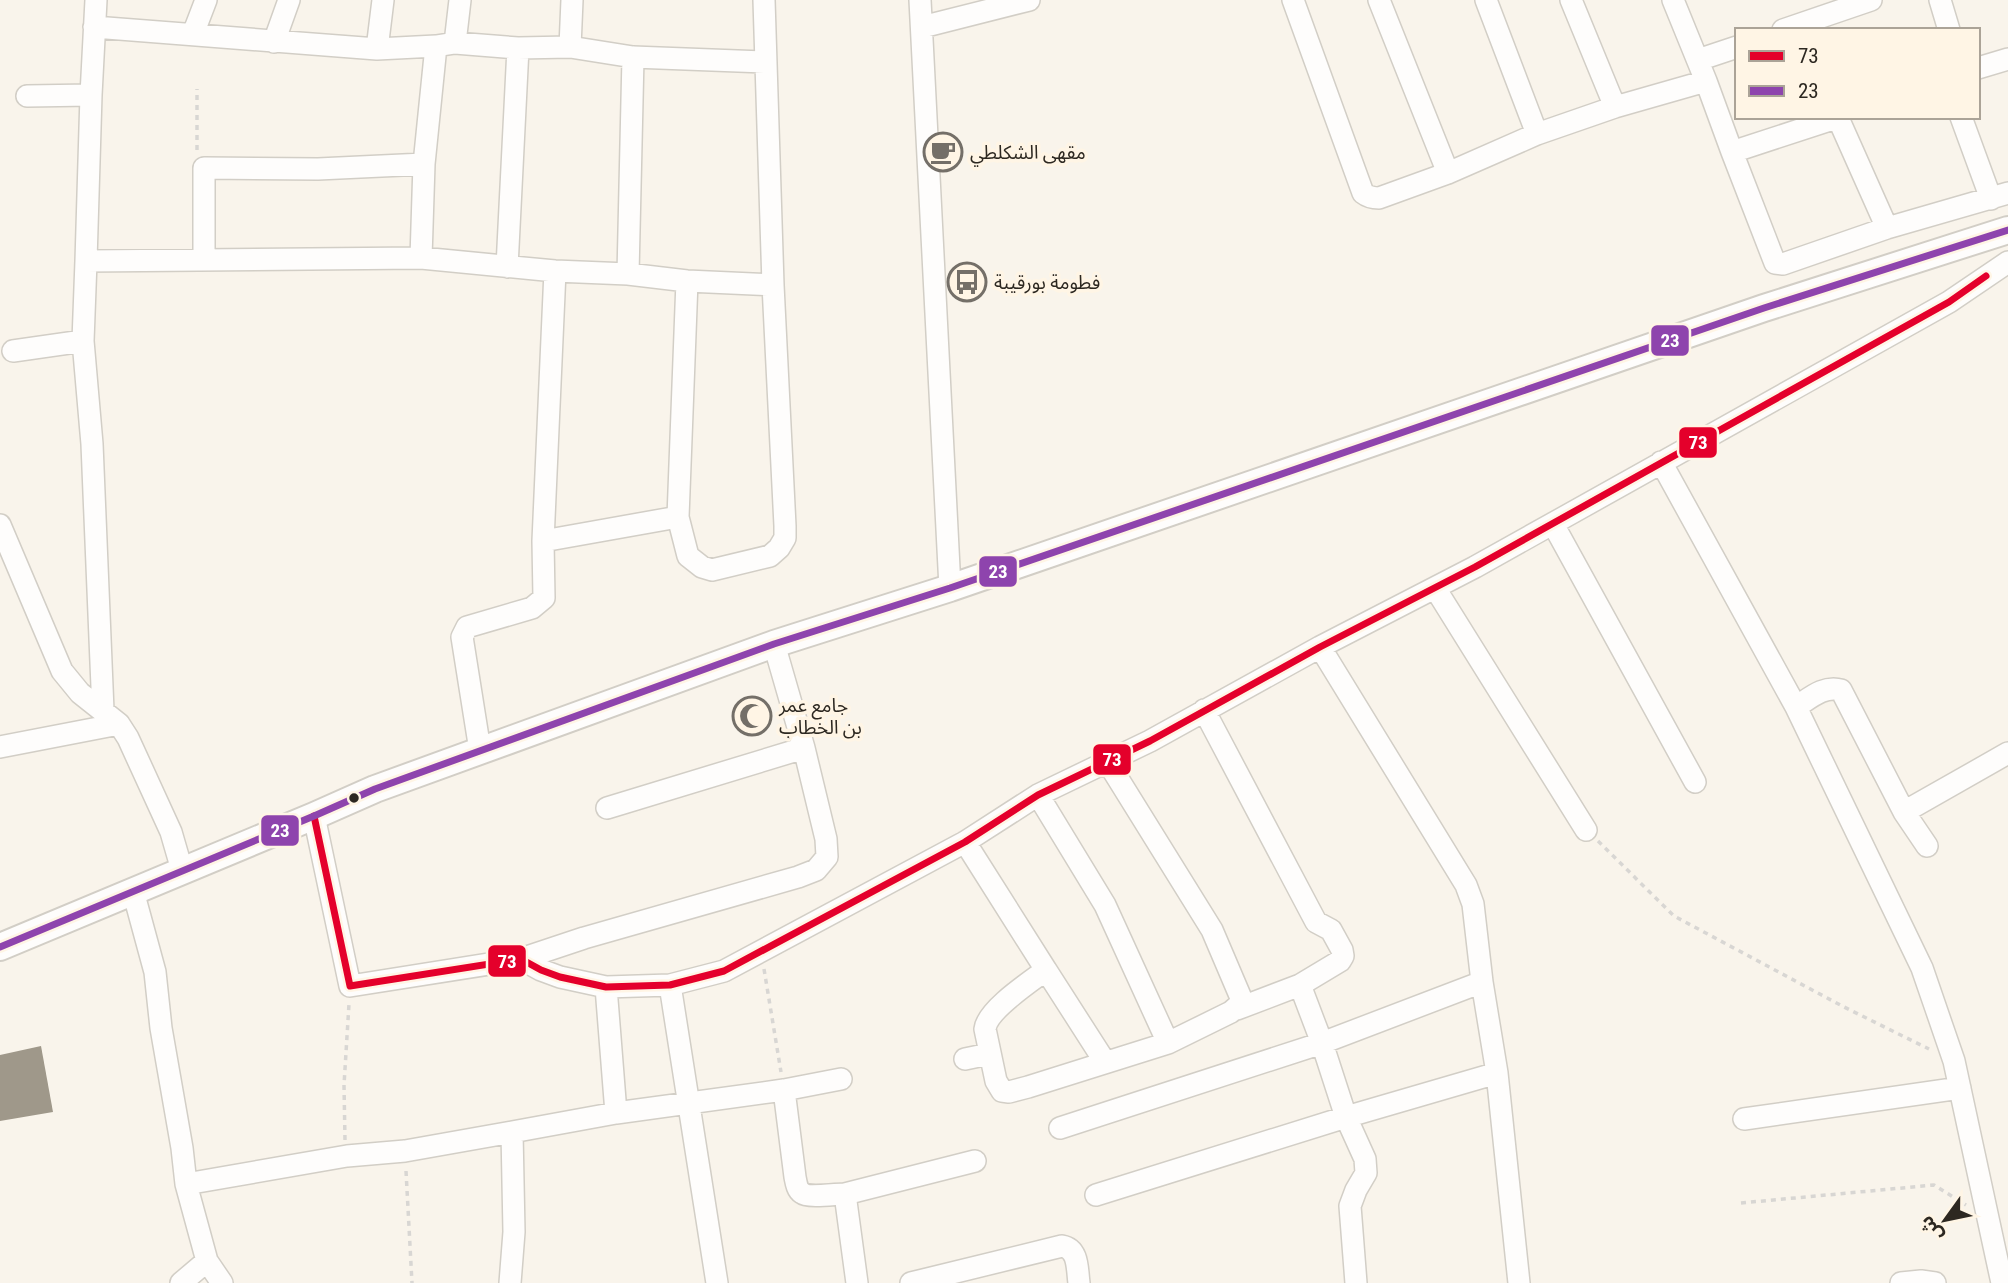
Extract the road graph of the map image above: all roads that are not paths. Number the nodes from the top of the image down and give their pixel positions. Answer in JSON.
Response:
{"nodes":[{"id":1,"x":96,"y":0,"type":"edge"},
{"id":2,"x":206,"y":0,"type":"edge"},
{"id":3,"x":289,"y":0,"type":"edge"},
{"id":4,"x":383,"y":0,"type":"edge"},
{"id":5,"x":460,"y":0,"type":"edge"},
{"id":6,"x":572,"y":0,"type":"edge"},
{"id":7,"x":764,"y":0,"type":"edge"},
{"id":8,"x":920,"y":0,"type":"edge"},
{"id":9,"x":1029,"y":0,"type":"edge"},
{"id":10,"x":1293,"y":0,"type":"edge"},
{"id":11,"x":1378,"y":0,"type":"edge"},
{"id":12,"x":1486,"y":0,"type":"edge"},
{"id":13,"x":1571,"y":0,"type":"edge"},
{"id":14,"x":1673,"y":0,"type":"edge"},
{"id":15,"x":1871,"y":0,"type":"edge"},
{"id":16,"x":1940,"y":0,"type":"edge"},
{"id":17,"x":998,"y":4,"type":"edge"},
{"id":18,"x":94,"y":27,"type":"junction"},
{"id":19,"x":922,"y":27,"type":"junction"},
{"id":20,"x":1789,"y":28,"type":"edge"},
{"id":21,"x":1948,"y":28,"type":"edge"},
{"id":22,"x":193,"y":34,"type":"junction"},
{"id":23,"x":274,"y":42,"type":"junction"},
{"id":24,"x":446,"y":44,"type":"junction"},
{"id":25,"x":570,"y":47,"type":"junction"},
{"id":26,"x":518,"y":48,"type":"junction"},
{"id":27,"x":1735,"y":48,"type":"edge"},
{"id":28,"x":377,"y":49,"type":"junction"},
{"id":29,"x":633,"y":57,"type":"junction"},
{"id":30,"x":2008,"y":59,"type":"edge"},
{"id":31,"x":1698,"y":61,"type":"junction"},
{"id":32,"x":765,"y":62,"type":"junction"},
{"id":33,"x":1980,"y":67,"type":"edge"},
{"id":34,"x":1706,"y":81,"type":"junction"},
{"id":35,"x":91,"y":95,"type":"junction"},
{"id":36,"x":27,"y":96,"type":"dead end"},
{"id":37,"x":1615,"y":107,"type":"junction"},
{"id":38,"x":1833,"y":119,"type":"edge"},
{"id":39,"x":1840,"y":119,"type":"edge"},
{"id":40,"x":1962,"y":119,"type":"edge"},
{"id":41,"x":1537,"y":134,"type":"junction"},
{"id":42,"x":1732,"y":152,"type":"junction"},
{"id":43,"x":424,"y":164,"type":"junction"},
{"id":44,"x":1448,"y":173,"type":"junction"},
{"id":45,"x":2000,"y":196,"type":"edge"},
{"id":46,"x":1887,"y":228,"type":"junction"},
{"id":47,"x":2008,"y":230,"type":"edge"},
{"id":48,"x":421,"y":258,"type":"junction"},
{"id":49,"x":204,"y":260,"type":"junction"},
{"id":50,"x":86,"y":261,"type":"junction"},
{"id":51,"x":2008,"y":262,"type":"edge"},
{"id":52,"x":507,"y":267,"type":"junction"},
{"id":53,"x":555,"y":271,"type":"junction"},
{"id":54,"x":628,"y":274,"type":"junction"},
{"id":55,"x":687,"y":281,"type":"junction"},
{"id":56,"x":773,"y":285,"type":"junction"},
{"id":57,"x":83,"y":341,"type":"junction"},
{"id":58,"x":13,"y":351,"type":"dead end"},
{"id":59,"x":1661,"y":462,"type":"junction"},
{"id":60,"x":678,"y":517,"type":"junction"},
{"id":61,"x":1553,"y":524,"type":"junction"},
{"id":62,"x":0,"y":525,"type":"edge"},
{"id":63,"x":543,"y":541,"type":"junction"},
{"id":64,"x":950,"y":588,"type":"junction"},
{"id":65,"x":1436,"y":588,"type":"junction"},
{"id":66,"x":774,"y":644,"type":"junction"},
{"id":67,"x":1320,"y":647,"type":"junction"},
{"id":68,"x":1796,"y":707,"type":"junction"},
{"id":69,"x":1204,"y":710,"type":"junction"},
{"id":70,"x":111,"y":718,"type":"junction"},
{"id":71,"x":0,"y":747,"type":"edge"},
{"id":72,"x":804,"y":748,"type":"junction"},
{"id":73,"x":480,"y":750,"type":"junction"},
{"id":74,"x":2008,"y":753,"type":"edge"},
{"id":75,"x":1107,"y":761,"type":"junction"},
{"id":76,"x":1695,"y":782,"type":"dead end"},
{"id":77,"x":1038,"y":796,"type":"junction"},
{"id":78,"x":607,"y":808,"type":"dead end"},
{"id":79,"x":1904,"y":811,"type":"junction"},
{"id":80,"x":314,"y":816,"type":"junction"},
{"id":81,"x":1586,"y":830,"type":"road end"},
{"id":82,"x":965,"y":842,"type":"junction"},
{"id":83,"x":1927,"y":846,"type":"dead end"},
{"id":84,"x":182,"y":870,"type":"junction"},
{"id":85,"x":133,"y":891,"type":"junction"},
{"id":86,"x":0,"y":947,"type":"edge"},
{"id":87,"x":521,"y":958,"type":"junction"},
{"id":88,"x":1046,"y":970,"type":"junction"},
{"id":89,"x":1482,"y":982,"type":"junction"},
{"id":90,"x":670,"y":985,"type":"junction"},
{"id":91,"x":1300,"y":985,"type":"junction"},
{"id":92,"x":606,"y":987,"type":"junction"},
{"id":93,"x":1237,"y":1009,"type":"junction"},
{"id":94,"x":1168,"y":1042,"type":"junction"},
{"id":95,"x":1322,"y":1043,"type":"junction"},
{"id":96,"x":989,"y":1054,"type":"junction"},
{"id":97,"x":965,"y":1059,"type":"dead end"},
{"id":98,"x":1105,"y":1062,"type":"junction"},
{"id":99,"x":1497,"y":1073,"type":"junction"},
{"id":100,"x":841,"y":1079,"type":"dead end"},
{"id":101,"x":1960,"y":1088,"type":"junction"},
{"id":102,"x":784,"y":1090,"type":"junction"},
{"id":103,"x":689,"y":1102,"type":"junction"},
{"id":104,"x":616,"y":1113,"type":"junction"},
{"id":105,"x":1346,"y":1117,"type":"junction"},
{"id":106,"x":1744,"y":1119,"type":"dead end"},
{"id":107,"x":1060,"y":1128,"type":"dead end"},
{"id":108,"x":512,"y":1132,"type":"junction"},
{"id":109,"x":975,"y":1161,"type":"dead end"},
{"id":110,"x":186,"y":1184,"type":"junction"},
{"id":111,"x":845,"y":1194,"type":"junction"},
{"id":112,"x":1096,"y":1195,"type":"dead end"},
{"id":113,"x":207,"y":1261,"type":"junction"},
{"id":114,"x":181,"y":1283,"type":"edge"},
{"id":115,"x":222,"y":1283,"type":"edge"},
{"id":116,"x":510,"y":1283,"type":"edge"},
{"id":117,"x":717,"y":1283,"type":"edge"},
{"id":118,"x":857,"y":1283,"type":"edge"},
{"id":119,"x":911,"y":1283,"type":"edge"},
{"id":120,"x":1079,"y":1283,"type":"edge"},
{"id":121,"x":1356,"y":1283,"type":"edge"},
{"id":122,"x":1518,"y":1283,"type":"edge"},
{"id":123,"x":1900,"y":1283,"type":"edge"},
{"id":124,"x":1935,"y":1283,"type":"edge"},
{"id":125,"x":2002,"y":1283,"type":"edge"}],
"edges":[{"from":1,"to":18,"type":"street"},
{"from":2,"to":22,"type":"street"},
{"from":3,"to":23,"type":"street"},
{"from":4,"to":28,"type":"street"},
{"from":5,"to":24,"type":"street"},
{"from":6,"to":25,"type":"street"},
{"from":7,"to":32,"type":"street"},
{"from":8,"to":19,"type":"street"},
{"from":9,"to":17,"type":"street"},
{"from":10,"to":44,"type":"street"},
{"from":11,"to":44,"type":"street"},
{"from":12,"to":41,"type":"street"},
{"from":13,"to":37,"type":"street"},
{"from":14,"to":31,"type":"street"},
{"from":15,"to":20,"type":"street"},
{"from":16,"to":21,"type":"street"},
{"from":17,"to":19,"type":"street"},
{"from":18,"to":22,"type":"street"},
{"from":18,"to":35,"type":"street"},
{"from":19,"to":64,"type":"street"},
{"from":22,"to":23,"type":"street"},
{"from":23,"to":28,"type":"street"},
{"from":24,"to":26,"type":"street"},
{"from":24,"to":28,"type":"street"},
{"from":24,"to":43,"type":"street"},
{"from":25,"to":26,"type":"street"},
{"from":25,"to":29,"type":"street"},
{"from":26,"to":52,"type":"street"},
{"from":27,"to":31,"type":"street"},
{"from":29,"to":32,"type":"street"},
{"from":29,"to":54,"type":"street"},
{"from":30,"to":33,"type":"street"},
{"from":31,"to":34,"type":"street"},
{"from":32,"to":56,"type":"street"},
{"from":34,"to":37,"type":"street"},
{"from":34,"to":42,"type":"street"},
{"from":35,"to":36,"type":"street"},
{"from":35,"to":50,"type":"street"},
{"from":37,"to":41,"type":"street"},
{"from":38,"to":42,"type":"street"},
{"from":39,"to":46,"type":"street"},
{"from":40,"to":45,"type":"street"},
{"from":41,"to":44,"type":"street"},
{"from":42,"to":46,"type":"street"},
{"from":43,"to":48,"type":"street"},
{"from":43,"to":49,"type":"street"},
{"from":45,"to":46,"type":"street"},
{"from":47,"to":64,"type":"main road"},
{"from":48,"to":49,"type":"street"},
{"from":48,"to":52,"type":"street"},
{"from":49,"to":50,"type":"street"},
{"from":50,"to":57,"type":"street"},
{"from":51,"to":59,"type":"street"},
{"from":52,"to":53,"type":"street"},
{"from":53,"to":54,"type":"street"},
{"from":53,"to":63,"type":"street"},
{"from":54,"to":55,"type":"street"},
{"from":55,"to":56,"type":"street"},
{"from":55,"to":60,"type":"street"},
{"from":56,"to":60,"type":"street"},
{"from":57,"to":58,"type":"street"},
{"from":57,"to":70,"type":"street"},
{"from":59,"to":61,"type":"street"},
{"from":59,"to":68,"type":"street"},
{"from":60,"to":63,"type":"street"},
{"from":61,"to":65,"type":"street"},
{"from":61,"to":76,"type":"street"},
{"from":62,"to":70,"type":"street"},
{"from":63,"to":73,"type":"street"},
{"from":64,"to":66,"type":"main road"},
{"from":65,"to":67,"type":"street"},
{"from":65,"to":81,"type":"street"},
{"from":66,"to":72,"type":"street"},
{"from":66,"to":73,"type":"main road"},
{"from":67,"to":69,"type":"street"},
{"from":67,"to":89,"type":"street"},
{"from":68,"to":79,"type":"street"},
{"from":68,"to":101,"type":"street"},
{"from":69,"to":75,"type":"street"},
{"from":69,"to":91,"type":"street"},
{"from":70,"to":71,"type":"street"},
{"from":70,"to":84,"type":"street"},
{"from":72,"to":78,"type":"street"},
{"from":72,"to":87,"type":"street"},
{"from":73,"to":80,"type":"main road"},
{"from":74,"to":79,"type":"street"},
{"from":75,"to":77,"type":"street"},
{"from":75,"to":93,"type":"street"},
{"from":77,"to":82,"type":"street"},
{"from":77,"to":94,"type":"street"},
{"from":79,"to":83,"type":"street"},
{"from":80,"to":84,"type":"main road"},
{"from":80,"to":87,"type":"street"},
{"from":82,"to":88,"type":"street"},
{"from":82,"to":90,"type":"street"},
{"from":84,"to":85,"type":"main road"},
{"from":85,"to":86,"type":"main road"},
{"from":85,"to":110,"type":"street"},
{"from":87,"to":92,"type":"street"},
{"from":88,"to":96,"type":"street"},
{"from":88,"to":98,"type":"street"},
{"from":89,"to":95,"type":"street"},
{"from":89,"to":99,"type":"street"},
{"from":90,"to":92,"type":"street"},
{"from":90,"to":103,"type":"street"},
{"from":91,"to":93,"type":"street"},
{"from":91,"to":95,"type":"street"},
{"from":92,"to":104,"type":"street"},
{"from":93,"to":94,"type":"street"},
{"from":94,"to":98,"type":"street"},
{"from":95,"to":105,"type":"street"},
{"from":95,"to":107,"type":"street"},
{"from":96,"to":97,"type":"street"},
{"from":96,"to":98,"type":"street"},
{"from":99,"to":105,"type":"street"},
{"from":99,"to":122,"type":"street"},
{"from":100,"to":102,"type":"street"},
{"from":101,"to":106,"type":"street"},
{"from":101,"to":125,"type":"street"},
{"from":102,"to":103,"type":"street"},
{"from":102,"to":111,"type":"street"},
{"from":103,"to":104,"type":"street"},
{"from":103,"to":117,"type":"street"},
{"from":104,"to":108,"type":"street"},
{"from":105,"to":112,"type":"street"},
{"from":105,"to":121,"type":"street"},
{"from":108,"to":110,"type":"street"},
{"from":108,"to":116,"type":"street"},
{"from":109,"to":111,"type":"street"},
{"from":110,"to":113,"type":"street"},
{"from":111,"to":118,"type":"street"},
{"from":113,"to":114,"type":"street"},
{"from":113,"to":115,"type":"street"},
{"from":119,"to":120,"type":"street"},
{"from":123,"to":124,"type":"street"}]}
